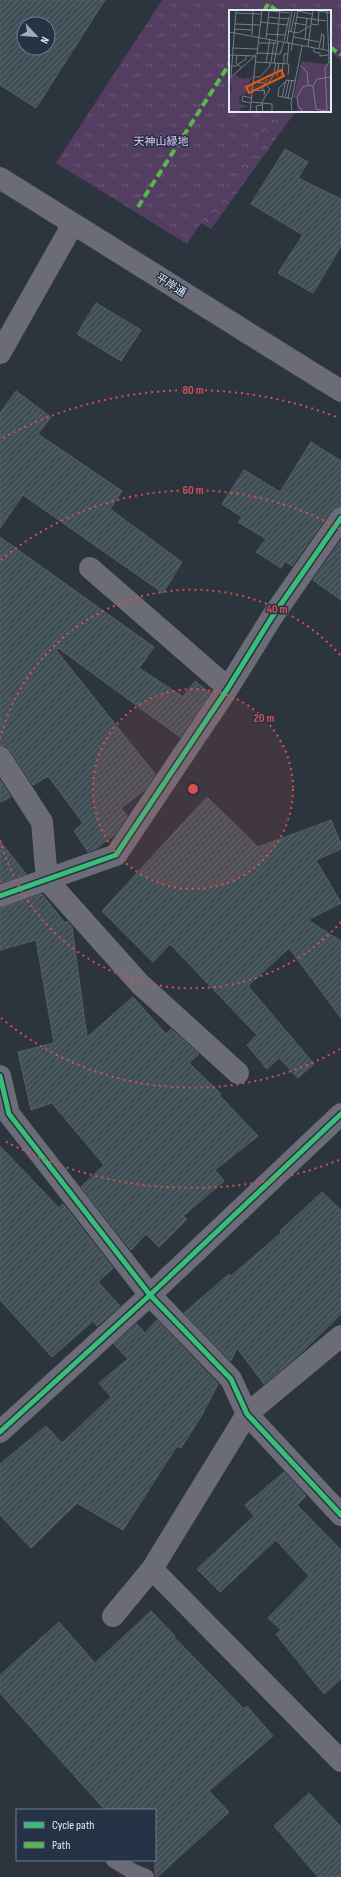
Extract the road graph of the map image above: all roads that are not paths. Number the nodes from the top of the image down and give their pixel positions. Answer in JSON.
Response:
{"nodes":[{"id":1,"x":0,"y":178,"type":"edge"},
{"id":2,"x":73,"y":224,"type":"junction"},
{"id":3,"x":0,"y":352,"type":"edge"},
{"id":4,"x":341,"y":391,"type":"edge"},
{"id":5,"x":341,"y":518,"type":"edge"},
{"id":6,"x":90,"y":568,"type":"dead end"},
{"id":7,"x":228,"y":688,"type":"junction"},
{"id":8,"x":0,"y":757,"type":"edge"},
{"id":9,"x":47,"y":880,"type":"junction"},
{"id":10,"x":0,"y":896,"type":"edge"},
{"id":11,"x":238,"y":1073,"type":"dead end"},
{"id":12,"x":0,"y":1076,"type":"edge"},
{"id":13,"x":341,"y":1114,"type":"edge"},
{"id":14,"x":150,"y":1295,"type":"junction"},
{"id":15,"x":341,"y":1336,"type":"edge"},
{"id":16,"x":247,"y":1414,"type":"junction"},
{"id":17,"x":0,"y":1432,"type":"edge"},
{"id":18,"x":341,"y":1515,"type":"edge"},
{"id":19,"x":152,"y":1570,"type":"junction"},
{"id":20,"x":113,"y":1616,"type":"dead end"},
{"id":21,"x":341,"y":1761,"type":"edge"},
{"id":22,"x":116,"y":1861,"type":"edge"},
{"id":23,"x":146,"y":1877,"type":"edge"}],
"edges":[{"from":1,"to":2,"type":"street","name":"平岸通"},
{"from":2,"to":3,"type":"street"},
{"from":2,"to":4,"type":"street","name":"平岸通"},
{"from":5,"to":7,"type":"street"},
{"from":6,"to":7,"type":"street"},
{"from":7,"to":9,"type":"street"},
{"from":8,"to":9,"type":"street"},
{"from":9,"to":10,"type":"street"},
{"from":9,"to":11,"type":"street"},
{"from":12,"to":14,"type":"street"},
{"from":13,"to":14,"type":"street"},
{"from":14,"to":16,"type":"street"},
{"from":14,"to":17,"type":"street"},
{"from":15,"to":16,"type":"street"},
{"from":16,"to":18,"type":"street"},
{"from":16,"to":19,"type":"street"},
{"from":19,"to":20,"type":"street"},
{"from":19,"to":21,"type":"street"},
{"from":22,"to":23,"type":"lane"}]}
